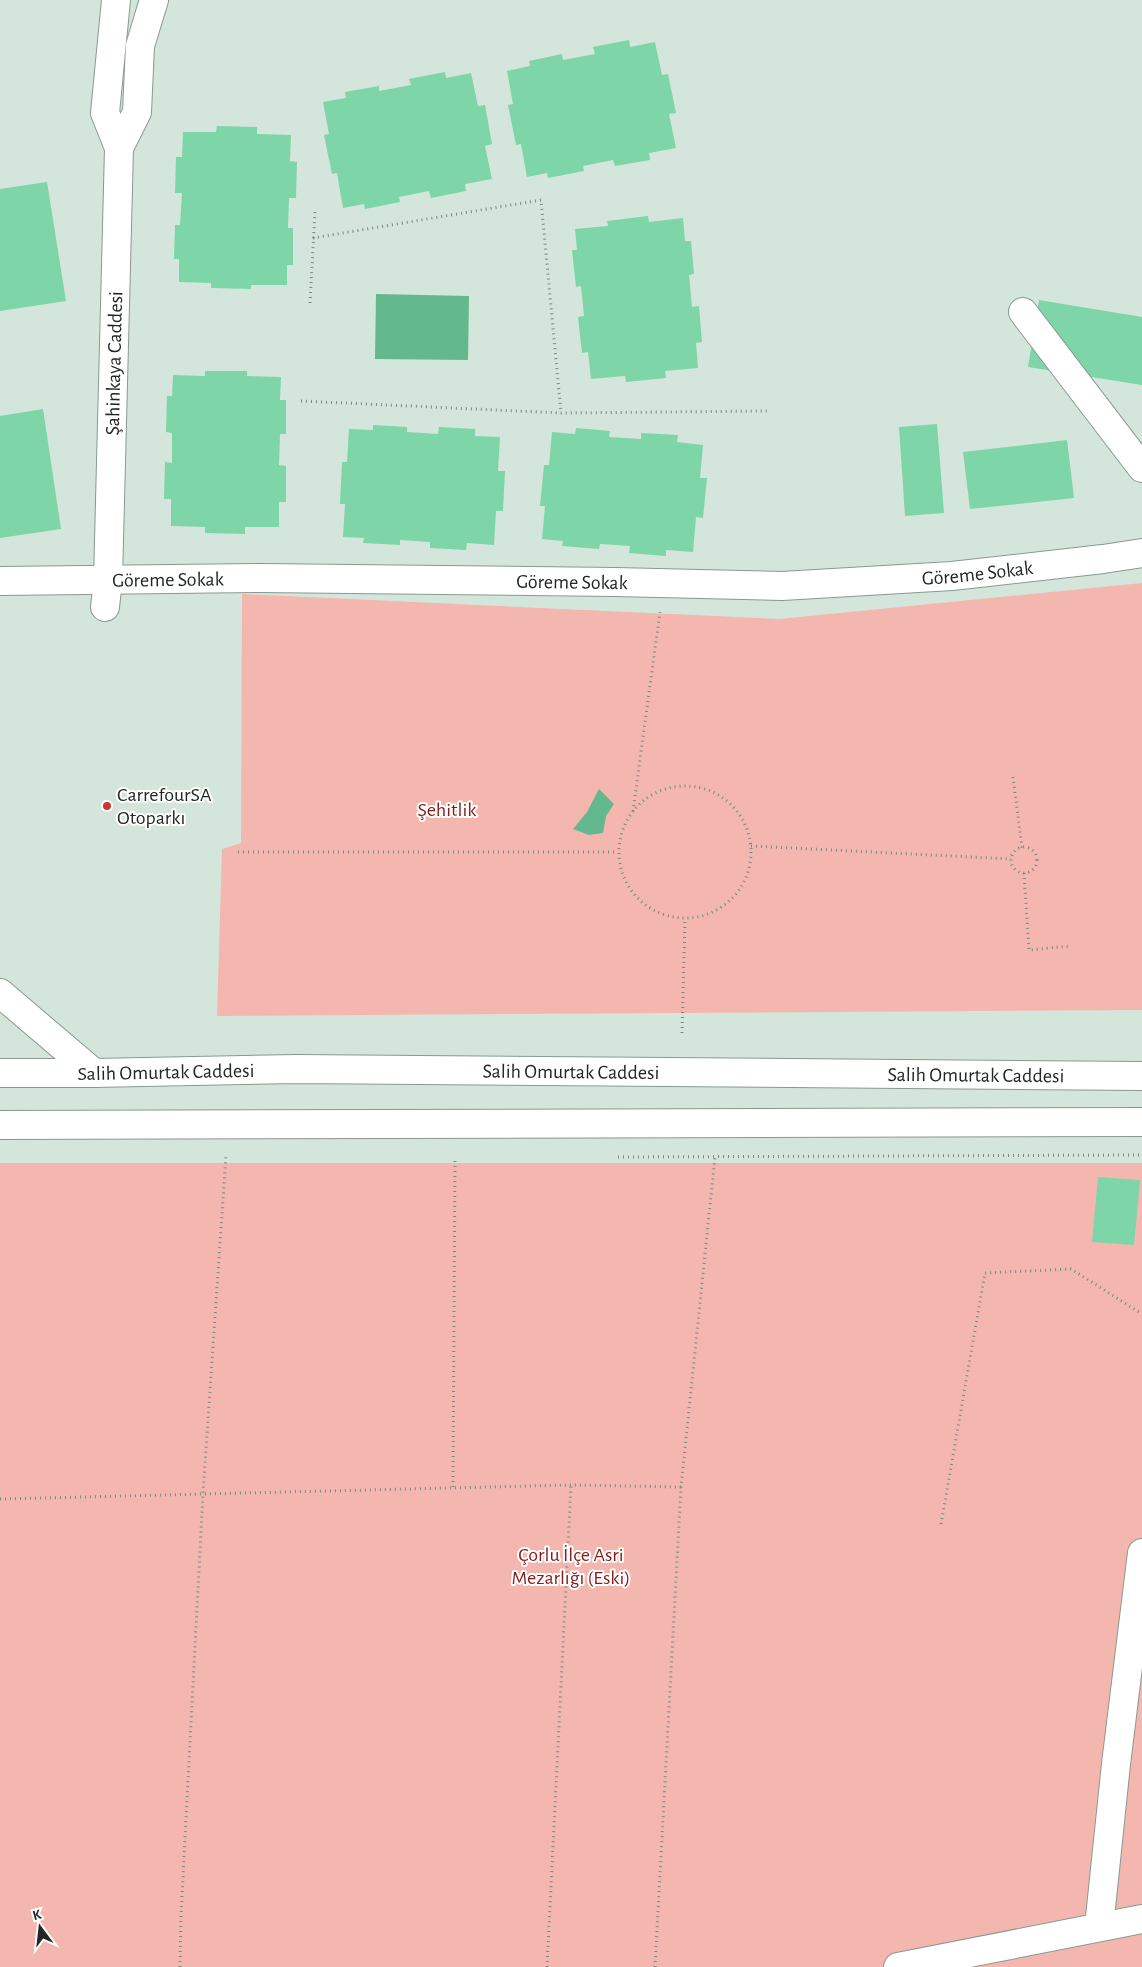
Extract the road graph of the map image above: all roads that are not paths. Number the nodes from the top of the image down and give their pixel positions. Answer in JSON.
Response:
{"nodes":[{"id":1,"x":116,"y":0,"type":"edge"},
{"id":2,"x":154,"y":0,"type":"edge"},
{"id":3,"x":119,"y":148,"type":"junction"},
{"id":4,"x":1023,"y":312,"type":"dead end"},
{"id":5,"x":1142,"y":468,"type":"edge"},
{"id":6,"x":1142,"y":553,"type":"edge"},
{"id":7,"x":108,"y":580,"type":"junction"},
{"id":8,"x":0,"y":581,"type":"edge"},
{"id":9,"x":105,"y":607,"type":"dead end"},
{"id":10,"x":0,"y":993,"type":"edge"},
{"id":11,"x":0,"y":1073,"type":"edge"},
{"id":12,"x":94,"y":1074,"type":"junction"},
{"id":13,"x":1142,"y":1076,"type":"edge"},
{"id":14,"x":1142,"y":1122,"type":"edge"},
{"id":15,"x":0,"y":1124,"type":"edge"},
{"id":16,"x":1142,"y":1554,"type":"edge"},
{"id":17,"x":1142,"y":1919,"type":"edge"},
{"id":18,"x":1099,"y":1926,"type":"junction"},
{"id":19,"x":898,"y":1967,"type":"edge"}],
"edges":[{"from":1,"to":3,"type":"main road"},
{"from":2,"to":3,"type":"main road"},
{"from":3,"to":7,"type":"main road","name":"Şahinkaya Caddesi"},
{"from":4,"to":5,"type":"main road"},
{"from":6,"to":7,"type":"main road","name":"Göreme Sokak"},
{"from":7,"to":8,"type":"main road","name":"Göreme Sokak"},
{"from":7,"to":9,"type":"main road","name":"Şahinkaya Caddesi"},
{"from":10,"to":12,"type":"main road"},
{"from":11,"to":12,"type":"main road","name":"Salih Omurtak Caddesi"},
{"from":12,"to":13,"type":"main road","name":"Salih Omurtak Caddesi"},
{"from":14,"to":15,"type":"main road"},
{"from":16,"to":18,"type":"main road"},
{"from":17,"to":18,"type":"main road"},
{"from":18,"to":19,"type":"main road"}]}
